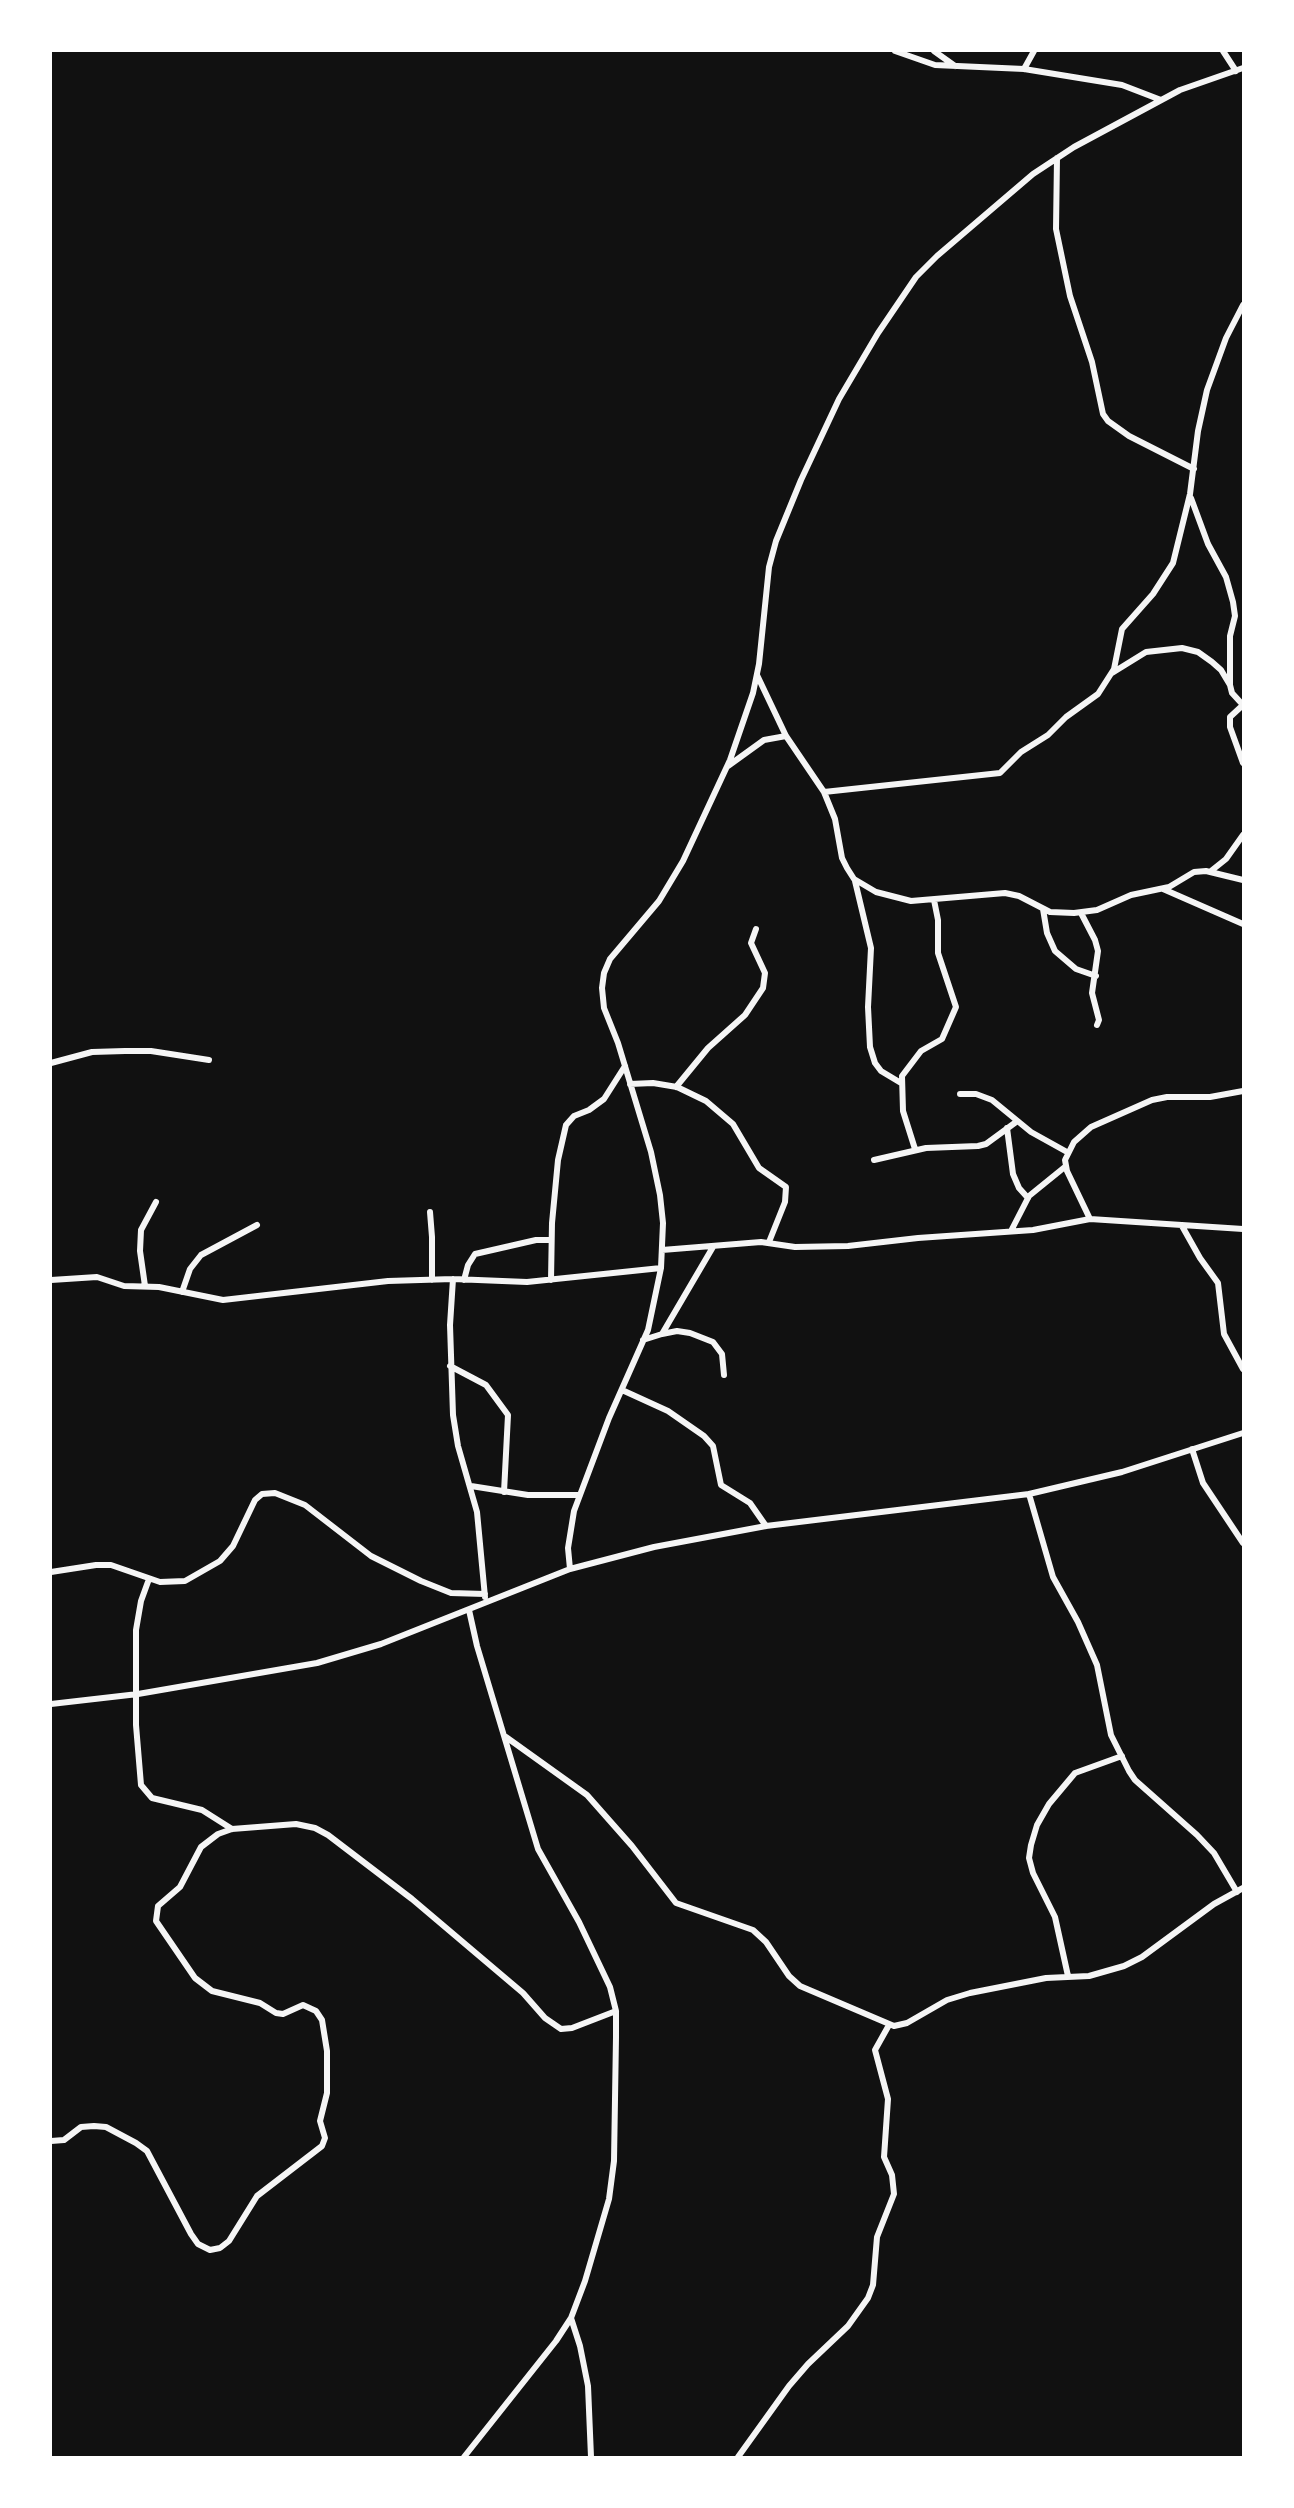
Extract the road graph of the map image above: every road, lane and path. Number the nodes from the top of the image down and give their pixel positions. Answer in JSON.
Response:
{"nodes":[{"id":1,"x":895,"y":51,"type":"edge"},
{"id":2,"x":934,"y":51,"type":"edge"},
{"id":3,"x":1034,"y":51,"type":"edge"},
{"id":4,"x":1223,"y":51,"type":"edge"},
{"id":5,"x":955,"y":66,"type":"junction"},
{"id":6,"x":1243,"y":68,"type":"edge"},
{"id":7,"x":1024,"y":69,"type":"junction"},
{"id":8,"x":1236,"y":71,"type":"junction"},
{"id":9,"x":1161,"y":100,"type":"junction"},
{"id":10,"x":1057,"y":158,"type":"junction"},
{"id":11,"x":1243,"y":305,"type":"edge"},
{"id":12,"x":1194,"y":469,"type":"junction"},
{"id":13,"x":1190,"y":494,"type":"junction"},
{"id":14,"x":1112,"y":674,"type":"junction"},
{"id":15,"x":757,"y":675,"type":"junction"},
{"id":16,"x":1230,"y":685,"type":"junction"},
{"id":17,"x":1243,"y":705,"type":"edge"},
{"id":18,"x":786,"y":736,"type":"junction"},
{"id":19,"x":1243,"y":763,"type":"edge"},
{"id":20,"x":728,"y":766,"type":"junction"},
{"id":21,"x":824,"y":792,"type":"junction"},
{"id":22,"x":1243,"y":835,"type":"edge"},
{"id":23,"x":1210,"y":871,"type":"junction"},
{"id":24,"x":854,"y":879,"type":"junction"},
{"id":25,"x":1243,"y":879,"type":"edge"},
{"id":26,"x":1162,"y":889,"type":"junction"},
{"id":27,"x":934,"y":900,"type":"junction"},
{"id":28,"x":1043,"y":909,"type":"junction"},
{"id":29,"x":1081,"y":913,"type":"junction"},
{"id":30,"x":1243,"y":924,"type":"edge"},
{"id":31,"x":756,"y":929,"type":"dead end"},
{"id":32,"x":1096,"y":976,"type":"junction"},
{"id":33,"x":1097,"y":1025,"type":"dead end"},
{"id":34,"x":209,"y":1059,"type":"dead end"},
{"id":35,"x":51,"y":1063,"type":"edge"},
{"id":36,"x":625,"y":1066,"type":"junction"},
{"id":37,"x":901,"y":1083,"type":"junction"},
{"id":38,"x":630,"y":1084,"type":"junction"},
{"id":39,"x":676,"y":1087,"type":"junction"},
{"id":40,"x":1243,"y":1091,"type":"edge"},
{"id":41,"x":960,"y":1094,"type":"dead end"},
{"id":42,"x":1016,"y":1122,"type":"junction"},
{"id":43,"x":1007,"y":1128,"type":"junction"},
{"id":44,"x":915,"y":1149,"type":"junction"},
{"id":45,"x":1067,"y":1152,"type":"junction"},
{"id":46,"x":874,"y":1160,"type":"dead end"},
{"id":47,"x":1066,"y":1166,"type":"junction"},
{"id":48,"x":1028,"y":1198,"type":"junction"},
{"id":49,"x":156,"y":1202,"type":"dead end"},
{"id":50,"x":430,"y":1212,"type":"dead end"},
{"id":51,"x":1090,"y":1219,"type":"junction"},
{"id":52,"x":257,"y":1225,"type":"dead end"},
{"id":53,"x":1182,"y":1226,"type":"junction"},
{"id":54,"x":1243,"y":1228,"type":"edge"},
{"id":55,"x":1011,"y":1231,"type":"junction"},
{"id":56,"x":551,"y":1240,"type":"junction"},
{"id":57,"x":769,"y":1242,"type":"junction"},
{"id":58,"x":713,"y":1247,"type":"junction"},
{"id":59,"x":662,"y":1250,"type":"junction"},
{"id":60,"x":661,"y":1268,"type":"junction"},
{"id":61,"x":453,"y":1279,"type":"junction"},
{"id":62,"x":51,"y":1280,"type":"edge"},
{"id":63,"x":432,"y":1280,"type":"junction"},
{"id":64,"x":464,"y":1280,"type":"junction"},
{"id":65,"x":551,"y":1280,"type":"junction"},
{"id":66,"x":145,"y":1286,"type":"junction"},
{"id":67,"x":182,"y":1292,"type":"junction"},
{"id":68,"x":662,"y":1334,"type":"junction"},
{"id":69,"x":643,"y":1340,"type":"junction"},
{"id":70,"x":450,"y":1366,"type":"junction"},
{"id":71,"x":1243,"y":1369,"type":"edge"},
{"id":72,"x":724,"y":1375,"type":"dead end"},
{"id":73,"x":622,"y":1390,"type":"junction"},
{"id":74,"x":1243,"y":1433,"type":"edge"},
{"id":75,"x":1192,"y":1449,"type":"junction"},
{"id":76,"x":471,"y":1486,"type":"junction"},
{"id":77,"x":504,"y":1492,"type":"junction"},
{"id":78,"x":1029,"y":1494,"type":"junction"},
{"id":79,"x":580,"y":1495,"type":"junction"},
{"id":80,"x":766,"y":1527,"type":"junction"},
{"id":81,"x":1243,"y":1543,"type":"edge"},
{"id":82,"x":570,"y":1569,"type":"junction"},
{"id":83,"x":51,"y":1572,"type":"edge"},
{"id":84,"x":149,"y":1579,"type":"junction"},
{"id":85,"x":484,"y":1594,"type":"junction"},
{"id":86,"x":488,"y":1603,"type":"junction"},
{"id":87,"x":469,"y":1610,"type":"junction"},
{"id":88,"x":138,"y":1694,"type":"junction"},
{"id":89,"x":51,"y":1704,"type":"edge"},
{"id":90,"x":506,"y":1737,"type":"junction"},
{"id":91,"x":1122,"y":1755,"type":"junction"},
{"id":92,"x":216,"y":1820,"type":"junction"},
{"id":93,"x":232,"y":1829,"type":"junction"},
{"id":94,"x":218,"y":1834,"type":"junction"},
{"id":95,"x":1240,"y":1890,"type":"edge"},
{"id":96,"x":1068,"y":1976,"type":"junction"},
{"id":97,"x":616,"y":2011,"type":"junction"},
{"id":98,"x":889,"y":2025,"type":"junction"},
{"id":99,"x":51,"y":2141,"type":"edge"},
{"id":100,"x":572,"y":2318,"type":"junction"},
{"id":101,"x":464,"y":2457,"type":"edge"},
{"id":102,"x":591,"y":2457,"type":"edge"},
{"id":103,"x":738,"y":2457,"type":"edge"}],
"edges":[{"from":1,"to":5,"type":"street"},
{"from":2,"to":5,"type":"street"},
{"from":3,"to":7,"type":"street"},
{"from":4,"to":8,"type":"street"},
{"from":5,"to":7,"type":"street"},
{"from":6,"to":8,"type":"street"},
{"from":7,"to":9,"type":"street"},
{"from":8,"to":9,"type":"street"},
{"from":9,"to":10,"type":"street"},
{"from":10,"to":12,"type":"street"},
{"from":10,"to":15,"type":"street"},
{"from":11,"to":12,"type":"street"},
{"from":12,"to":13,"type":"street"},
{"from":13,"to":14,"type":"street"},
{"from":13,"to":16,"type":"street"},
{"from":14,"to":16,"type":"street"},
{"from":14,"to":21,"type":"street"},
{"from":15,"to":18,"type":"street"},
{"from":15,"to":20,"type":"street"},
{"from":16,"to":17,"type":"street"},
{"from":17,"to":19,"type":"street"},
{"from":18,"to":20,"type":"street"},
{"from":18,"to":21,"type":"street"},
{"from":20,"to":36,"type":"street"},
{"from":21,"to":24,"type":"street"},
{"from":22,"to":23,"type":"street"},
{"from":23,"to":25,"type":"street"},
{"from":23,"to":26,"type":"street"},
{"from":24,"to":27,"type":"street"},
{"from":24,"to":37,"type":"street"},
{"from":26,"to":29,"type":"street"},
{"from":26,"to":30,"type":"street"},
{"from":27,"to":28,"type":"street"},
{"from":27,"to":37,"type":"street"},
{"from":28,"to":29,"type":"street"},
{"from":28,"to":32,"type":"street"},
{"from":29,"to":32,"type":"street"},
{"from":31,"to":39,"type":"street"},
{"from":32,"to":33,"type":"street"},
{"from":34,"to":35,"type":"street"},
{"from":36,"to":38,"type":"street"},
{"from":36,"to":56,"type":"street"},
{"from":37,"to":44,"type":"street"},
{"from":38,"to":39,"type":"street"},
{"from":38,"to":59,"type":"street"},
{"from":39,"to":57,"type":"street"},
{"from":40,"to":45,"type":"street"},
{"from":41,"to":42,"type":"street"},
{"from":42,"to":43,"type":"street"},
{"from":42,"to":45,"type":"street"},
{"from":43,"to":44,"type":"street"},
{"from":43,"to":48,"type":"street"},
{"from":44,"to":46,"type":"street"},
{"from":45,"to":47,"type":"street"},
{"from":47,"to":48,"type":"street"},
{"from":47,"to":51,"type":"street"},
{"from":48,"to":55,"type":"street"},
{"from":49,"to":66,"type":"street"},
{"from":50,"to":63,"type":"street"},
{"from":51,"to":53,"type":"street"},
{"from":51,"to":55,"type":"street"},
{"from":52,"to":67,"type":"street"},
{"from":53,"to":54,"type":"street"},
{"from":53,"to":71,"type":"street"},
{"from":55,"to":57,"type":"street"},
{"from":56,"to":64,"type":"street"},
{"from":56,"to":65,"type":"street"},
{"from":57,"to":58,"type":"street"},
{"from":58,"to":59,"type":"street"},
{"from":58,"to":68,"type":"street"},
{"from":59,"to":60,"type":"street"},
{"from":60,"to":65,"type":"street"},
{"from":60,"to":69,"type":"street"},
{"from":61,"to":63,"type":"street"},
{"from":61,"to":64,"type":"street"},
{"from":61,"to":70,"type":"street"},
{"from":62,"to":66,"type":"street"},
{"from":63,"to":67,"type":"street"},
{"from":64,"to":65,"type":"street"},
{"from":66,"to":67,"type":"street"},
{"from":68,"to":69,"type":"street"},
{"from":68,"to":72,"type":"street"},
{"from":69,"to":73,"type":"street"},
{"from":70,"to":76,"type":"street"},
{"from":70,"to":77,"type":"street"},
{"from":73,"to":79,"type":"street"},
{"from":73,"to":80,"type":"street"},
{"from":74,"to":75,"type":"street"},
{"from":75,"to":78,"type":"street"},
{"from":75,"to":81,"type":"street"},
{"from":76,"to":77,"type":"street"},
{"from":76,"to":85,"type":"street"},
{"from":77,"to":79,"type":"street"},
{"from":78,"to":80,"type":"street"},
{"from":78,"to":91,"type":"street"},
{"from":79,"to":82,"type":"street"},
{"from":80,"to":82,"type":"street"},
{"from":82,"to":86,"type":"street"},
{"from":83,"to":84,"type":"street"},
{"from":84,"to":85,"type":"street"},
{"from":84,"to":88,"type":"street"},
{"from":85,"to":86,"type":"street"},
{"from":86,"to":87,"type":"street"},
{"from":87,"to":88,"type":"street"},
{"from":87,"to":90,"type":"street"},
{"from":88,"to":89,"type":"street"},
{"from":88,"to":92,"type":"street"},
{"from":90,"to":97,"type":"street"},
{"from":90,"to":98,"type":"street"},
{"from":91,"to":95,"type":"street"},
{"from":91,"to":96,"type":"street"},
{"from":92,"to":93,"type":"street"},
{"from":92,"to":94,"type":"street"},
{"from":93,"to":94,"type":"street"},
{"from":93,"to":97,"type":"street"},
{"from":94,"to":99,"type":"street"},
{"from":95,"to":96,"type":"street"},
{"from":96,"to":98,"type":"street"},
{"from":97,"to":100,"type":"street"},
{"from":98,"to":103,"type":"street"},
{"from":100,"to":101,"type":"street"},
{"from":100,"to":102,"type":"street"}]}
